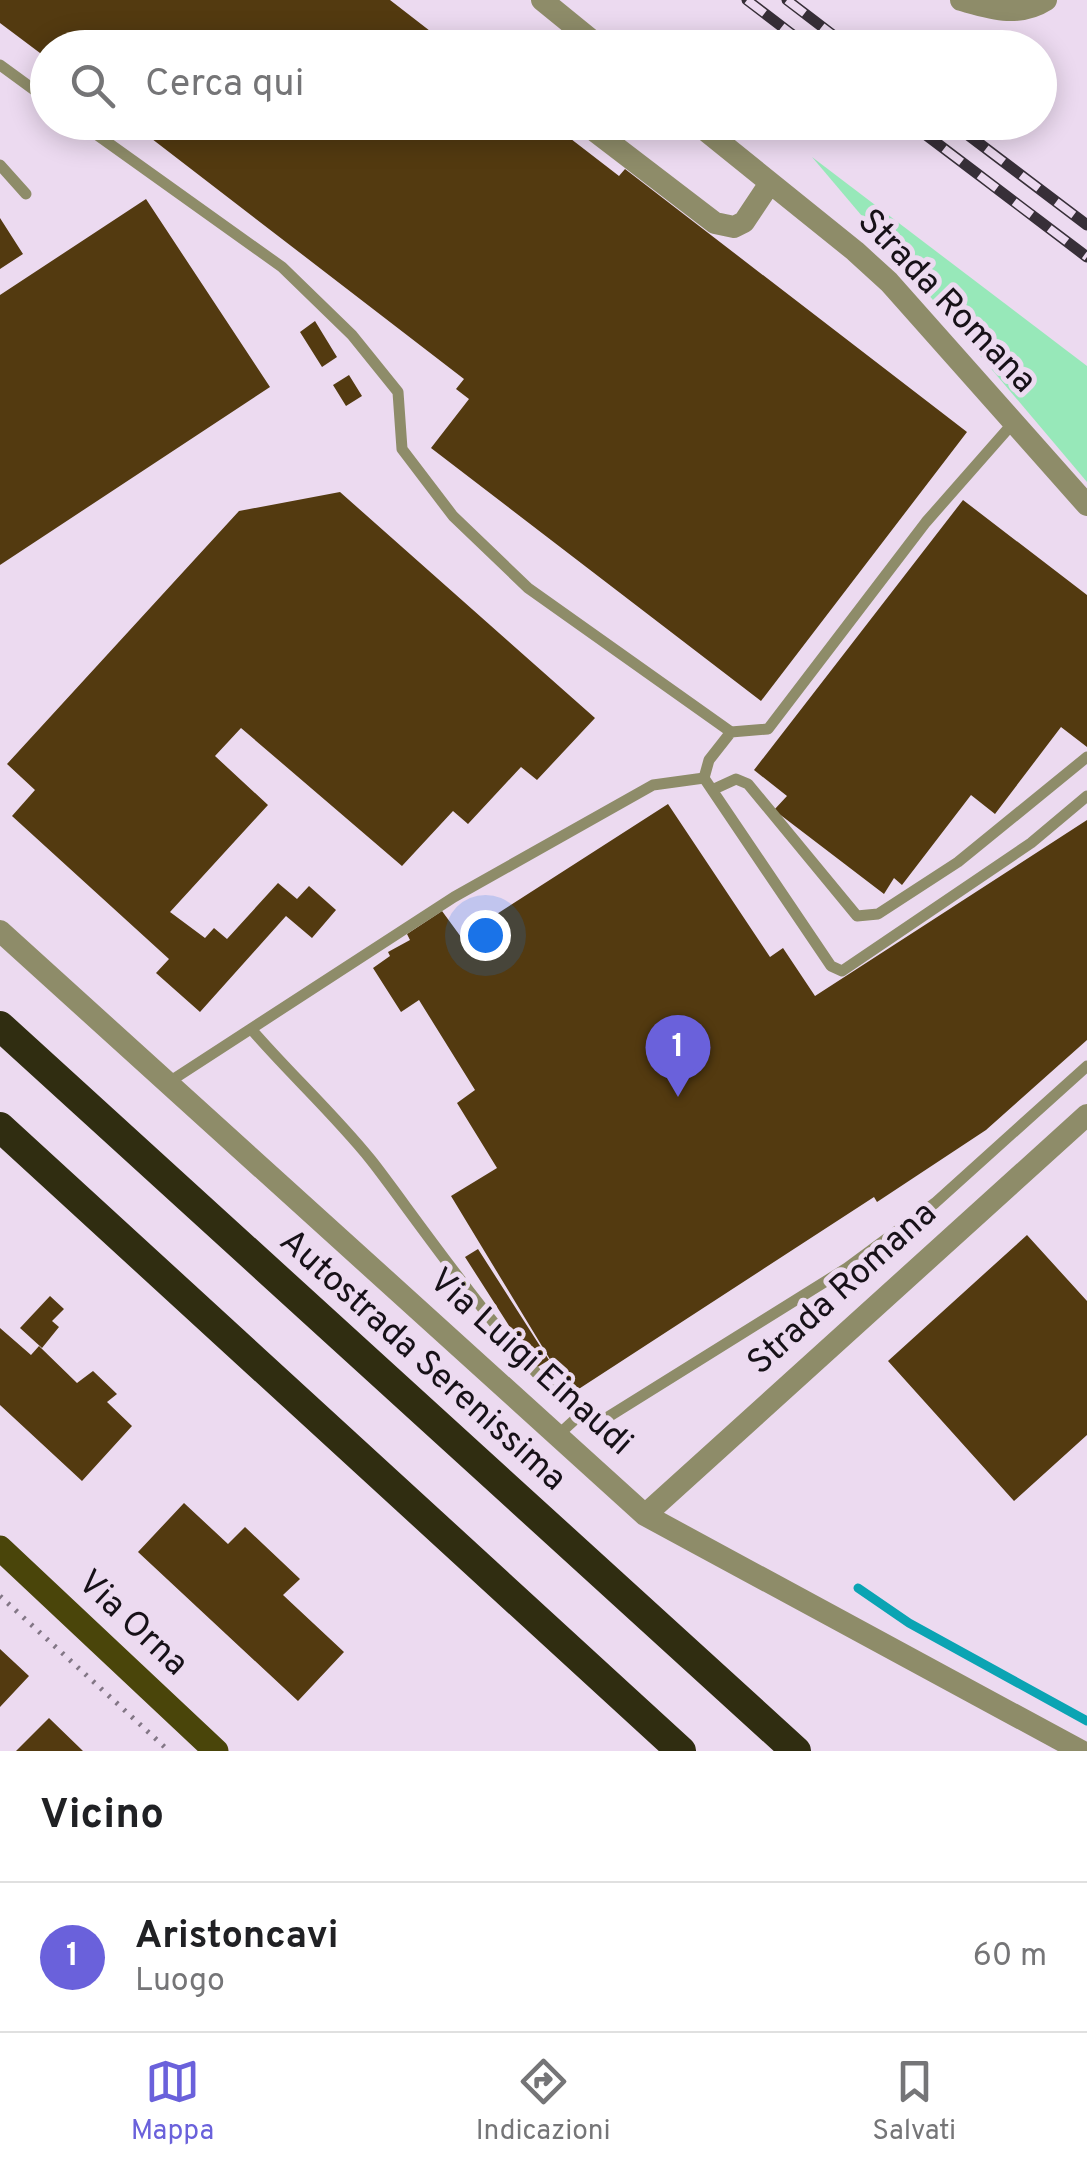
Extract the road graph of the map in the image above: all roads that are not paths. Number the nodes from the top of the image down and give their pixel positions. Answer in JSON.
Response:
{"nodes":[{"id":1,"x":542,"y":0,"type":"edge"},
{"id":2,"x":961,"y":0,"type":"edge"},
{"id":3,"x":1046,"y":0,"type":"edge"},
{"id":4,"x":579,"y":30,"type":"edge"},
{"id":5,"x":0,"y":65,"type":"edge"},
{"id":6,"x":30,"y":87,"type":"edge"},
{"id":7,"x":104,"y":140,"type":"edge"},
{"id":8,"x":606,"y":140,"type":"edge"},
{"id":9,"x":716,"y":140,"type":"edge"},
{"id":10,"x":0,"y":165,"type":"edge"},
{"id":11,"x":770,"y":183,"type":"junction"},
{"id":12,"x":26,"y":194,"type":"dead end"},
{"id":13,"x":1014,"y":422,"type":"junction"},
{"id":14,"x":1087,"y":505,"type":"edge"},
{"id":15,"x":731,"y":732,"type":"junction"},
{"id":16,"x":1087,"y":757,"type":"edge"},
{"id":17,"x":704,"y":778,"type":"junction"},
{"id":18,"x":712,"y":790,"type":"junction"},
{"id":19,"x":1087,"y":796,"type":"edge"},
{"id":20,"x":0,"y":931,"type":"edge"},
{"id":21,"x":0,"y":1026,"type":"edge"},
{"id":22,"x":252,"y":1030,"type":"junction"},
{"id":23,"x":1087,"y":1066,"type":"edge"},
{"id":24,"x":169,"y":1082,"type":"junction"},
{"id":25,"x":1087,"y":1115,"type":"edge"},
{"id":26,"x":0,"y":1127,"type":"edge"},
{"id":27,"x":582,"y":1414,"type":"junction"},
{"id":28,"x":558,"y":1436,"type":"junction"},
{"id":29,"x":645,"y":1515,"type":"junction"},
{"id":30,"x":0,"y":1548,"type":"edge"},
{"id":31,"x":216,"y":1751,"type":"edge"},
{"id":32,"x":681,"y":1751,"type":"edge"},
{"id":33,"x":796,"y":1751,"type":"edge"},
{"id":34,"x":1080,"y":1751,"type":"edge"}],
"edges":[{"from":1,"to":4,"type":"street"},
{"from":2,"to":3,"type":"street"},
{"from":5,"to":6,"type":"lane"},
{"from":7,"to":15,"type":"lane"},
{"from":8,"to":11,"type":"street"},
{"from":9,"to":11,"type":"street","name":"Strada Romana"},
{"from":10,"to":12,"type":"lane"},
{"from":11,"to":13,"type":"street","name":"Strada Romana"},
{"from":13,"to":14,"type":"street","name":"Strada Romana"},
{"from":13,"to":15,"type":"lane"},
{"from":15,"to":17,"type":"lane"},
{"from":16,"to":18,"type":"lane"},
{"from":17,"to":18,"type":"lane"},
{"from":17,"to":22,"type":"lane"},
{"from":18,"to":19,"type":"lane"},
{"from":20,"to":24,"type":"street","name":"Via Luigi Einaudi"},
{"from":21,"to":33,"type":"highway","name":"Autostrada Serenissima"},
{"from":22,"to":24,"type":"lane"},
{"from":22,"to":27,"type":"lane"},
{"from":23,"to":27,"type":"lane"},
{"from":24,"to":28,"type":"street","name":"Via Luigi Einaudi"},
{"from":25,"to":29,"type":"street","name":"Strada Romana"},
{"from":26,"to":32,"type":"highway"},
{"from":27,"to":28,"type":"lane"},
{"from":28,"to":29,"type":"street","name":"Via Luigi Einaudi"},
{"from":29,"to":34,"type":"street","name":"Via Luigi Einaudi"},
{"from":30,"to":31,"type":"main road","name":"Via Orna"}]}
